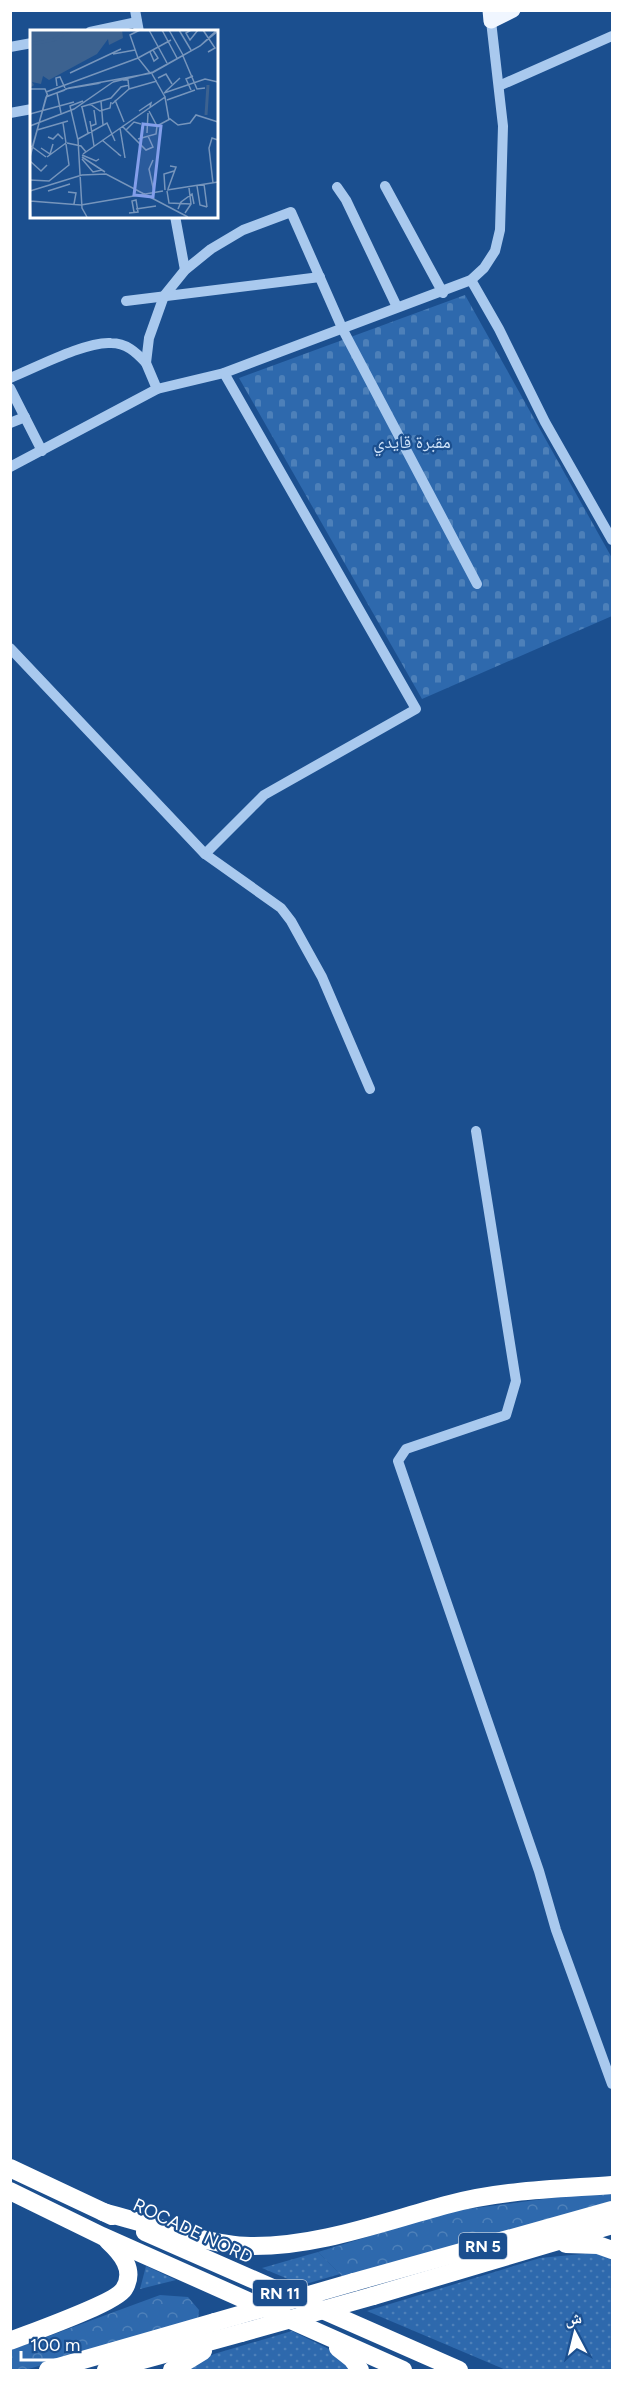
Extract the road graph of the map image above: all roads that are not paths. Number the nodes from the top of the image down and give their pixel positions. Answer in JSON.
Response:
{"nodes":[{"id":1,"x":135,"y":10,"type":"edge"},
{"id":2,"x":513,"y":10,"type":"edge"},
{"id":3,"x":491,"y":16,"type":"edge"},
{"id":4,"x":139,"y":27,"type":"edge"},
{"id":5,"x":110,"y":30,"type":"edge"},
{"id":6,"x":612,"y":36,"type":"edge"},
{"id":7,"x":30,"y":43,"type":"edge"},
{"id":8,"x":10,"y":47,"type":"edge"},
{"id":9,"x":501,"y":85,"type":"junction"},
{"id":10,"x":30,"y":109,"type":"edge"},
{"id":11,"x":10,"y":113,"type":"edge"},
{"id":12,"x":385,"y":186,"type":"dead end"},
{"id":13,"x":337,"y":187,"type":"dead end"},
{"id":14,"x":175,"y":218,"type":"edge"},
{"id":15,"x":185,"y":270,"type":"junction"},
{"id":16,"x":320,"y":277,"type":"junction"},
{"id":17,"x":471,"y":280,"type":"junction"},
{"id":18,"x":443,"y":293,"type":"junction"},
{"id":19,"x":164,"y":296,"type":"junction"},
{"id":20,"x":126,"y":301,"type":"dead end"},
{"id":21,"x":398,"y":307,"type":"junction"},
{"id":22,"x":343,"y":330,"type":"junction"},
{"id":23,"x":146,"y":363,"type":"junction"},
{"id":24,"x":224,"y":373,"type":"junction"},
{"id":25,"x":10,"y":378,"type":"edge"},
{"id":26,"x":10,"y":388,"type":"edge"},
{"id":27,"x":156,"y":389,"type":"junction"},
{"id":28,"x":25,"y":417,"type":"junction"},
{"id":29,"x":10,"y":423,"type":"edge"},
{"id":30,"x":42,"y":451,"type":"junction"},
{"id":31,"x":10,"y":467,"type":"edge"},
{"id":32,"x":612,"y":540,"type":"edge"},
{"id":33,"x":477,"y":584,"type":"dead end"},
{"id":34,"x":10,"y":648,"type":"edge"},
{"id":35,"x":205,"y":854,"type":"junction"},
{"id":36,"x":370,"y":1089,"type":"dead end"},
{"id":37,"x":476,"y":1131,"type":"dead end"},
{"id":38,"x":612,"y":2084,"type":"edge"},
{"id":39,"x":10,"y":2168,"type":"edge"},
{"id":40,"x":612,"y":2185,"type":"edge"},
{"id":41,"x":10,"y":2191,"type":"edge"},
{"id":42,"x":612,"y":2210,"type":"edge"},
{"id":43,"x":103,"y":2212,"type":"junction"},
{"id":44,"x":612,"y":2225,"type":"edge"},
{"id":45,"x":102,"y":2236,"type":"junction"},
{"id":46,"x":552,"y":2243,"type":"junction"},
{"id":47,"x":612,"y":2250,"type":"edge"},
{"id":48,"x":242,"y":2332,"type":"junction"},
{"id":49,"x":320,"y":2334,"type":"junction"},
{"id":50,"x":10,"y":2341,"type":"edge"},
{"id":51,"x":48,"y":2370,"type":"edge"},
{"id":52,"x":106,"y":2370,"type":"edge"},
{"id":53,"x":172,"y":2370,"type":"edge"},
{"id":54,"x":360,"y":2370,"type":"edge"},
{"id":55,"x":403,"y":2370,"type":"edge"},
{"id":56,"x":459,"y":2370,"type":"edge"}],
"edges":[{"from":1,"to":4,"type":"street"},
{"from":2,"to":3,"type":"main road"},
{"from":3,"to":9,"type":"street"},
{"from":4,"to":5,"type":"street"},
{"from":6,"to":9,"type":"street"},
{"from":7,"to":8,"type":"street"},
{"from":9,"to":17,"type":"street"},
{"from":10,"to":11,"type":"street"},
{"from":12,"to":18,"type":"street"},
{"from":13,"to":21,"type":"street"},
{"from":14,"to":15,"type":"street"},
{"from":15,"to":16,"type":"street"},
{"from":15,"to":19,"type":"street"},
{"from":16,"to":19,"type":"street"},
{"from":16,"to":22,"type":"street"},
{"from":17,"to":18,"type":"street"},
{"from":17,"to":32,"type":"street"},
{"from":18,"to":21,"type":"street"},
{"from":19,"to":20,"type":"street"},
{"from":19,"to":23,"type":"street"},
{"from":21,"to":22,"type":"street"},
{"from":22,"to":24,"type":"street"},
{"from":22,"to":33,"type":"street"},
{"from":23,"to":25,"type":"street"},
{"from":23,"to":27,"type":"street"},
{"from":24,"to":27,"type":"street"},
{"from":24,"to":35,"type":"street"},
{"from":26,"to":28,"type":"street"},
{"from":27,"to":30,"type":"street"},
{"from":28,"to":29,"type":"street"},
{"from":28,"to":30,"type":"street"},
{"from":30,"to":31,"type":"street"},
{"from":34,"to":35,"type":"street"},
{"from":35,"to":36,"type":"street"},
{"from":37,"to":38,"type":"street"},
{"from":39,"to":43,"type":"highway","name":"ROCADE NORD","number":"RN 11"},
{"from":40,"to":43,"type":"highway"},
{"from":41,"to":45,"type":"highway","number":"RN 11"},
{"from":42,"to":51,"type":"highway","number":"RN 5","bridge":true},
{"from":43,"to":56,"type":"highway","name":"ROCADE NORD","number":"RN 11"},
{"from":44,"to":46,"type":"highway","number":"RN 5"},
{"from":45,"to":49,"type":"highway","number":"RN 11"},
{"from":45,"to":50,"type":"highway"},
{"from":46,"to":47,"type":"highway"},
{"from":46,"to":48,"type":"highway","number":"RN 5","bridge":true},
{"from":48,"to":52,"type":"highway","number":"RN 5"},
{"from":48,"to":53,"type":"highway"},
{"from":49,"to":54,"type":"highway"},
{"from":49,"to":55,"type":"highway","number":"RN 11"}]}
